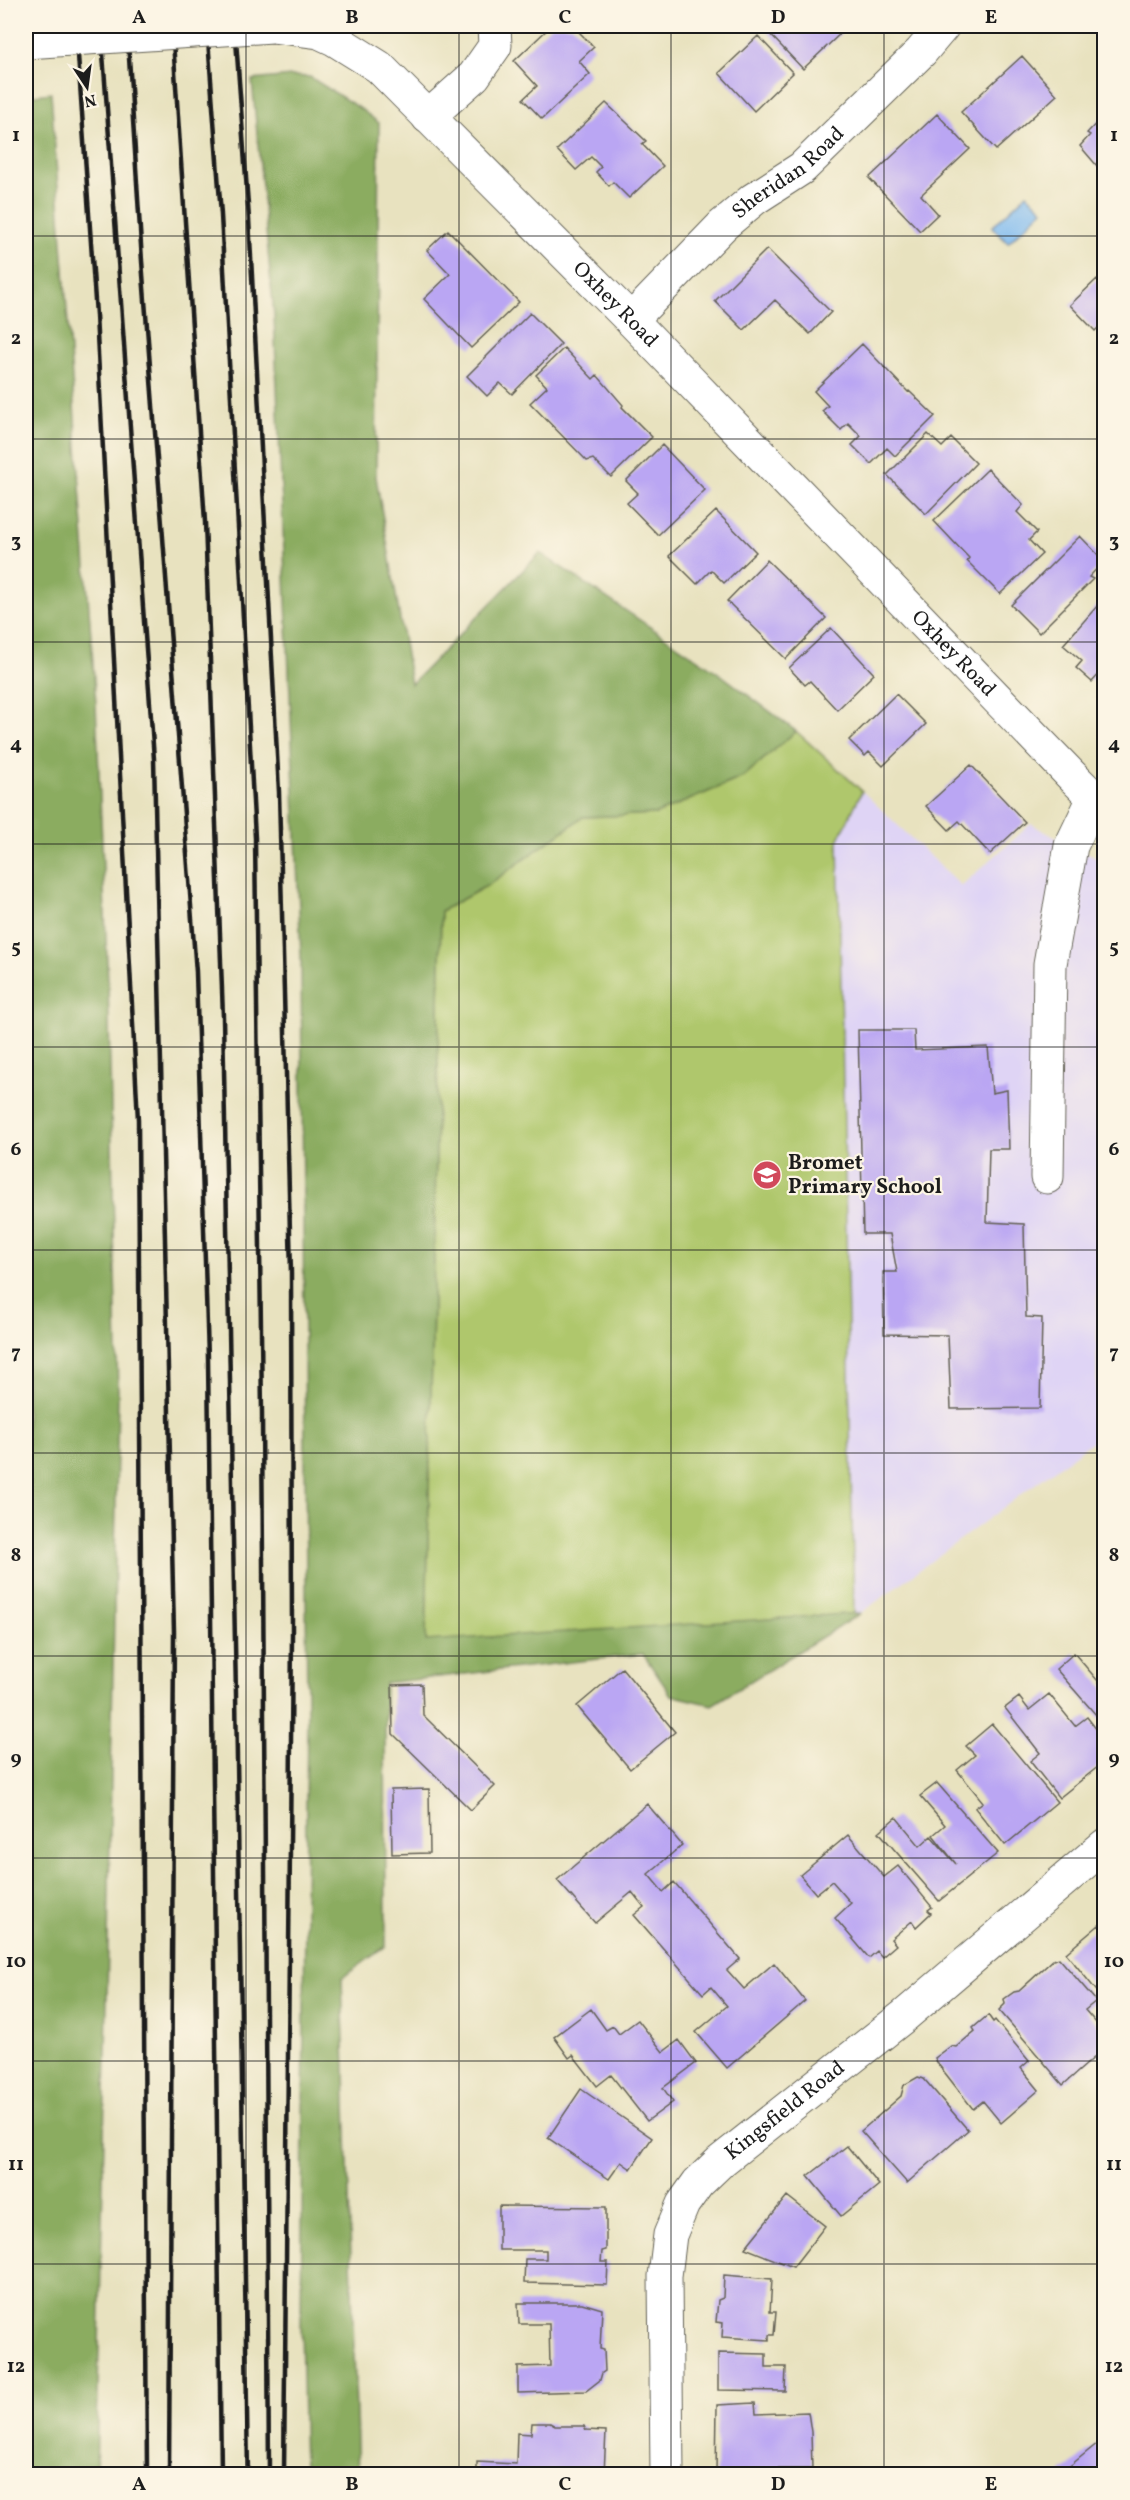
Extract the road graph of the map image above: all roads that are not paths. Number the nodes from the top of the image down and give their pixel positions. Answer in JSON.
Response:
{"nodes":[{"id":1,"x":272,"y":26,"type":"edge"},
{"id":2,"x":494,"y":26,"type":"edge"},
{"id":3,"x":943,"y":26,"type":"edge"},
{"id":4,"x":26,"y":42,"type":"edge"},
{"id":5,"x":428,"y":117,"type":"junction"},
{"id":6,"x":631,"y":320,"type":"junction"},
{"id":7,"x":1099,"y":801,"type":"edge"},
{"id":8,"x":1047,"y":1177,"type":"dead end"},
{"id":9,"x":1104,"y":1846,"type":"edge"},
{"id":10,"x":667,"y":2475,"type":"edge"}],
"edges":[{"from":1,"to":4,"type":"street","name":"Oxhey Road","bridge":true},
{"from":1,"to":5,"type":"street","name":"Oxhey Road"},
{"from":2,"to":5,"type":"street"},
{"from":3,"to":6,"type":"street","name":"Sheridan Road"},
{"from":5,"to":6,"type":"street","name":"Oxhey Road"},
{"from":6,"to":7,"type":"street","name":"Oxhey Road"},
{"from":7,"to":8,"type":"street"},
{"from":9,"to":10,"type":"street","name":"Kingsfield Road"}]}
